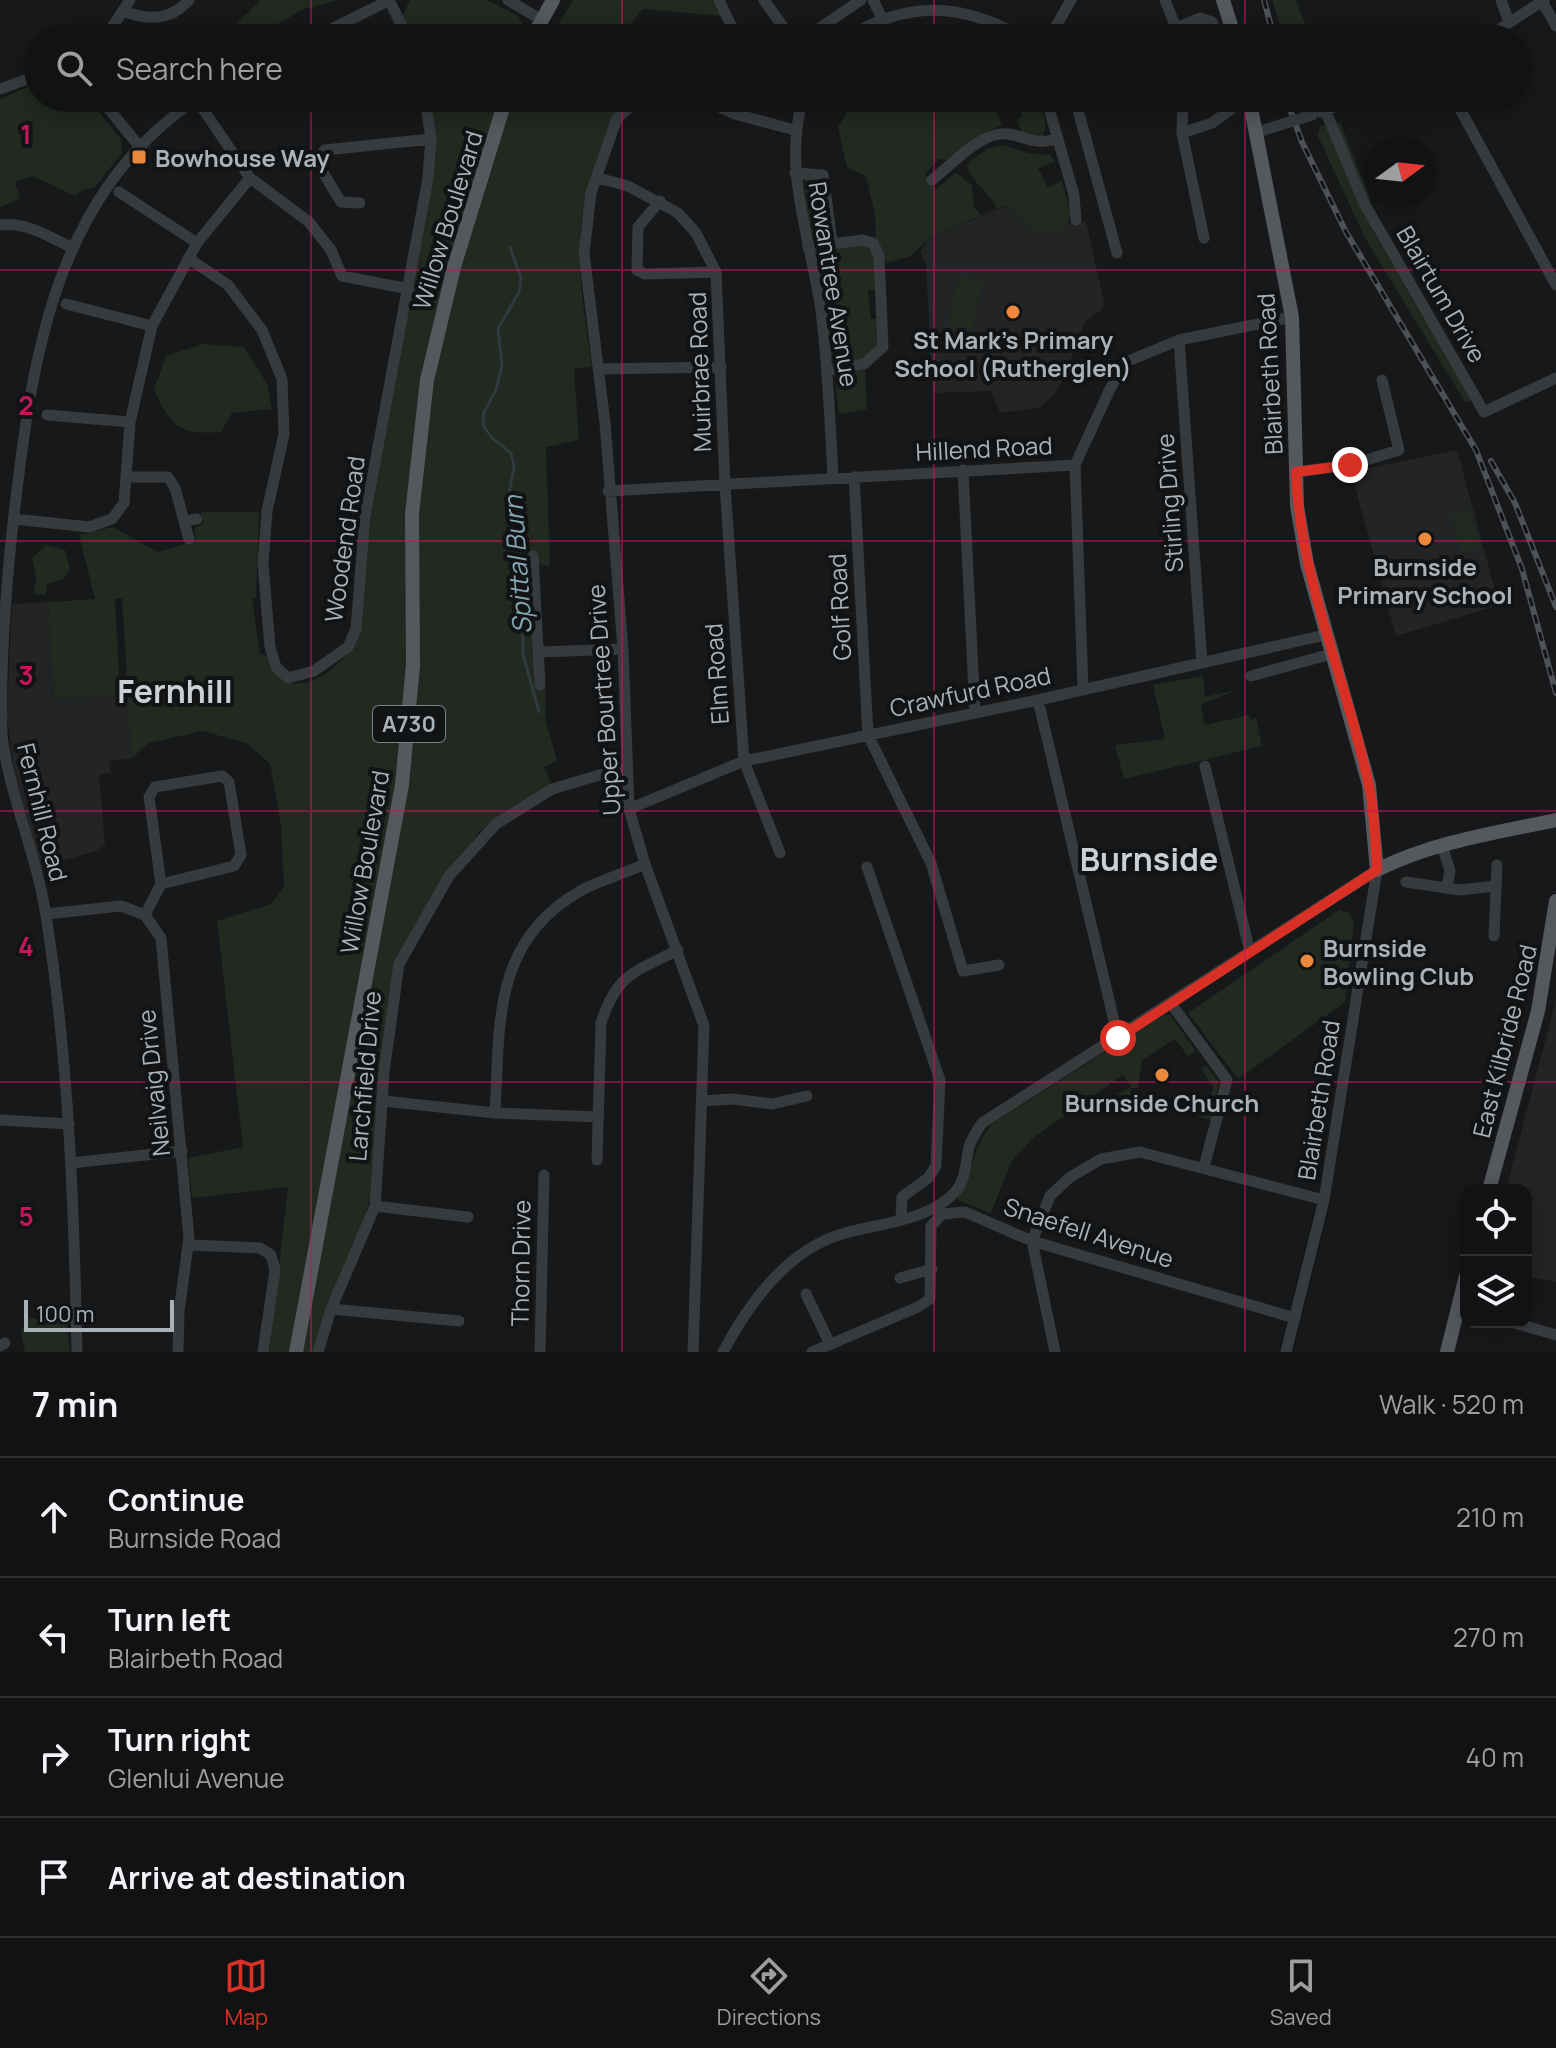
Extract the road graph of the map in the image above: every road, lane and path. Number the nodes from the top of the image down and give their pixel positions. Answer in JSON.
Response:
{"nodes":[{"id":1,"x":130,"y":0,"type":"edge"},
{"id":2,"x":189,"y":0,"type":"edge"},
{"id":3,"x":389,"y":0,"type":"edge"},
{"id":4,"x":508,"y":0,"type":"edge"},
{"id":5,"x":553,"y":0,"type":"edge"},
{"id":6,"x":719,"y":0,"type":"edge"},
{"id":7,"x":764,"y":0,"type":"edge"},
{"id":8,"x":861,"y":0,"type":"edge"},
{"id":9,"x":873,"y":0,"type":"edge"},
{"id":10,"x":1165,"y":0,"type":"edge"},
{"id":11,"x":1223,"y":0,"type":"edge"},
{"id":12,"x":1501,"y":0,"type":"edge"},
{"id":13,"x":1067,"y":1,"type":"edge"},
{"id":14,"x":1543,"y":1,"type":"edge"},
{"id":15,"x":125,"y":12,"type":"junction"},
{"id":16,"x":881,"y":16,"type":"junction"},
{"id":17,"x":540,"y":19,"type":"junction"},
{"id":18,"x":1509,"y":22,"type":"junction"},
{"id":19,"x":116,"y":24,"type":"edge"},
{"id":20,"x":341,"y":24,"type":"edge"},
{"id":21,"x":401,"y":24,"type":"edge"},
{"id":22,"x":538,"y":24,"type":"edge"},
{"id":23,"x":730,"y":24,"type":"edge"},
{"id":24,"x":781,"y":24,"type":"edge"},
{"id":25,"x":826,"y":24,"type":"edge"},
{"id":26,"x":868,"y":24,"type":"edge"},
{"id":27,"x":1000,"y":24,"type":"edge"},
{"id":28,"x":1056,"y":24,"type":"edge"},
{"id":29,"x":1175,"y":24,"type":"edge"},
{"id":30,"x":1192,"y":24,"type":"edge"},
{"id":31,"x":1213,"y":24,"type":"edge"},
{"id":32,"x":1231,"y":24,"type":"edge"},
{"id":33,"x":1506,"y":24,"type":"edge"},
{"id":34,"x":1556,"y":26,"type":"edge"},
{"id":35,"x":24,"y":80,"type":"edge"},
{"id":36,"x":0,"y":89,"type":"edge"},
{"id":37,"x":111,"y":112,"type":"edge"},
{"id":38,"x":181,"y":112,"type":"edge"},
{"id":39,"x":206,"y":112,"type":"edge"},
{"id":40,"x":427,"y":112,"type":"edge"},
{"id":41,"x":502,"y":112,"type":"edge"},
{"id":42,"x":624,"y":112,"type":"edge"},
{"id":43,"x":730,"y":112,"type":"edge"},
{"id":44,"x":800,"y":112,"type":"edge"},
{"id":45,"x":1050,"y":112,"type":"edge"},
{"id":46,"x":1079,"y":112,"type":"edge"},
{"id":47,"x":1183,"y":112,"type":"edge"},
{"id":48,"x":1227,"y":112,"type":"edge"},
{"id":49,"x":1253,"y":112,"type":"edge"},
{"id":50,"x":1320,"y":112,"type":"edge"},
{"id":51,"x":1326,"y":112,"type":"edge"},
{"id":52,"x":1462,"y":112,"type":"edge"},
{"id":53,"x":735,"y":114,"type":"joint"},
{"id":54,"x":795,"y":130,"type":"junction"},
{"id":55,"x":1258,"y":132,"type":"junction"},
{"id":56,"x":1182,"y":133,"type":"junction"},
{"id":57,"x":431,"y":139,"type":"junction"},
{"id":58,"x":1057,"y":139,"type":"junction"},
{"id":59,"x":139,"y":146,"type":"junction"},
{"id":60,"x":795,"y":173,"type":"junction"},
{"id":61,"x":250,"y":178,"type":"junction"},
{"id":62,"x":598,"y":178,"type":"junction"},
{"id":63,"x":932,"y":180,"type":"dead end"},
{"id":64,"x":119,"y":192,"type":"dead end"},
{"id":65,"x":660,"y":201,"type":"junction"},
{"id":66,"x":360,"y":203,"type":"dead end"},
{"id":67,"x":1076,"y":220,"type":"dead end"},
{"id":68,"x":0,"y":225,"type":"edge"},
{"id":69,"x":1204,"y":238,"type":"dead end"},
{"id":70,"x":832,"y":242,"type":"junction"},
{"id":71,"x":197,"y":243,"type":"junction"},
{"id":72,"x":808,"y":247,"type":"junction"},
{"id":73,"x":72,"y":248,"type":"junction"},
{"id":74,"x":1117,"y":253,"type":"dead end"},
{"id":75,"x":188,"y":258,"type":"junction"},
{"id":76,"x":716,"y":272,"type":"junction"},
{"id":77,"x":1556,"y":285,"type":"edge"},
{"id":78,"x":409,"y":289,"type":"junction"},
{"id":79,"x":66,"y":304,"type":"dead end"},
{"id":80,"x":1292,"y":317,"type":"junction"},
{"id":81,"x":152,"y":326,"type":"junction"},
{"id":82,"x":1179,"y":340,"type":"junction"},
{"id":83,"x":721,"y":367,"type":"junction"},
{"id":84,"x":598,"y":369,"type":"junction"},
{"id":85,"x":828,"y":370,"type":"junction"},
{"id":86,"x":1382,"y":380,"type":"dead end"},
{"id":87,"x":1554,"y":383,"type":"edge"},
{"id":88,"x":47,"y":415,"type":"dead end"},
{"id":89,"x":130,"y":422,"type":"junction"},
{"id":90,"x":1075,"y":465,"type":"junction"},
{"id":91,"x":963,"y":470,"type":"junction"},
{"id":92,"x":1296,"y":472,"type":"junction"},
{"id":93,"x":129,"y":477,"type":"junction"},
{"id":94,"x":833,"y":477,"type":"junction"},
{"id":95,"x":854,"y":477,"type":"junction"},
{"id":96,"x":725,"y":485,"type":"junction"},
{"id":97,"x":608,"y":491,"type":"junction"},
{"id":98,"x":14,"y":519,"type":"junction"},
{"id":99,"x":197,"y":519,"type":"dead end"},
{"id":100,"x":184,"y":521,"type":"junction"},
{"id":101,"x":189,"y":539,"type":"dead end"},
{"id":102,"x":533,"y":556,"type":"dead end"},
{"id":103,"x":2,"y":614,"type":"edge"},
{"id":104,"x":1325,"y":635,"type":"junction"},
{"id":105,"x":623,"y":649,"type":"junction"},
{"id":106,"x":539,"y":652,"type":"junction"},
{"id":107,"x":1331,"y":654,"type":"junction"},
{"id":108,"x":1202,"y":663,"type":"junction"},
{"id":109,"x":1251,"y":676,"type":"dead end"},
{"id":110,"x":540,"y":685,"type":"dead end"},
{"id":111,"x":1083,"y":688,"type":"junction"},
{"id":112,"x":1038,"y":700,"type":"junction"},
{"id":113,"x":975,"y":712,"type":"junction"},
{"id":114,"x":0,"y":714,"type":"edge"},
{"id":115,"x":868,"y":735,"type":"junction"},
{"id":116,"x":744,"y":761,"type":"junction"},
{"id":117,"x":1205,"y":766,"type":"dead end"},
{"id":118,"x":627,"y":767,"type":"junction"},
{"id":119,"x":629,"y":809,"type":"junction"},
{"id":120,"x":1556,"y":820,"type":"edge"},
{"id":121,"x":1442,"y":845,"type":"junction"},
{"id":122,"x":780,"y":853,"type":"dead end"},
{"id":123,"x":645,"y":864,"type":"junction"},
{"id":124,"x":1497,"y":865,"type":"dead end"},
{"id":125,"x":867,"y":867,"type":"dead end"},
{"id":126,"x":1377,"y":870,"type":"junction"},
{"id":127,"x":1406,"y":882,"type":"dead end"},
{"id":128,"x":161,"y":884,"type":"junction"},
{"id":129,"x":1496,"y":886,"type":"junction"},
{"id":130,"x":1447,"y":887,"type":"junction"},
{"id":131,"x":1556,"y":901,"type":"edge"},
{"id":132,"x":46,"y":914,"type":"junction"},
{"id":133,"x":145,"y":915,"type":"junction"},
{"id":134,"x":1494,"y":936,"type":"dead end"},
{"id":135,"x":678,"y":950,"type":"junction"},
{"id":136,"x":1250,"y":952,"type":"junction"},
{"id":137,"x":999,"y":965,"type":"dead end"},
{"id":138,"x":1172,"y":1005,"type":"junction"},
{"id":139,"x":1118,"y":1038,"type":"junction"},
{"id":140,"x":807,"y":1096,"type":"dead end"},
{"id":141,"x":384,"y":1101,"type":"junction"},
{"id":142,"x":702,"y":1101,"type":"junction"},
{"id":143,"x":495,"y":1113,"type":"junction"},
{"id":144,"x":599,"y":1117,"type":"junction"},
{"id":145,"x":0,"y":1120,"type":"edge"},
{"id":146,"x":69,"y":1124,"type":"junction"},
{"id":147,"x":182,"y":1151,"type":"junction"},
{"id":148,"x":597,"y":1160,"type":"dead end"},
{"id":149,"x":71,"y":1163,"type":"junction"},
{"id":150,"x":1204,"y":1167,"type":"junction"},
{"id":151,"x":544,"y":1175,"type":"dead end"},
{"id":152,"x":1491,"y":1184,"type":"edge"},
{"id":153,"x":1324,"y":1200,"type":"junction"},
{"id":154,"x":375,"y":1206,"type":"junction"},
{"id":155,"x":468,"y":1217,"type":"dead end"},
{"id":156,"x":901,"y":1219,"type":"junction"},
{"id":157,"x":1032,"y":1241,"type":"junction"},
{"id":158,"x":189,"y":1245,"type":"junction"},
{"id":159,"x":932,"y":1269,"type":"junction"},
{"id":160,"x":900,"y":1278,"type":"dead end"},
{"id":161,"x":806,"y":1294,"type":"dead end"},
{"id":162,"x":331,"y":1309,"type":"junction"},
{"id":163,"x":1460,"y":1314,"type":"edge"},
{"id":164,"x":1295,"y":1318,"type":"junction"},
{"id":165,"x":459,"y":1321,"type":"dead end"},
{"id":166,"x":1532,"y":1328,"type":"edge"},
{"id":167,"x":1556,"y":1335,"type":"edge"},
{"id":168,"x":829,"y":1342,"type":"junction"},
{"id":169,"x":77,"y":1352,"type":"edge"},
{"id":170,"x":178,"y":1352,"type":"edge"},
{"id":171,"x":263,"y":1352,"type":"edge"},
{"id":172,"x":296,"y":1352,"type":"edge"},
{"id":173,"x":318,"y":1352,"type":"edge"},
{"id":174,"x":540,"y":1352,"type":"edge"},
{"id":175,"x":693,"y":1352,"type":"edge"},
{"id":176,"x":723,"y":1352,"type":"edge"},
{"id":177,"x":812,"y":1352,"type":"edge"},
{"id":178,"x":1055,"y":1352,"type":"edge"},
{"id":179,"x":1286,"y":1352,"type":"edge"},
{"id":180,"x":1447,"y":1352,"type":"edge"}],
"edges":[{"from":1,"to":15,"type":"street"},
{"from":2,"to":15,"type":"street"},
{"from":3,"to":20,"type":"street"},
{"from":3,"to":21,"type":"street"},
{"from":4,"to":17,"type":"street"},
{"from":5,"to":17,"type":"main road"},
{"from":6,"to":23,"type":"street"},
{"from":7,"to":24,"type":"street"},
{"from":8,"to":25,"type":"street"},
{"from":9,"to":16,"type":"street"},
{"from":10,"to":29,"type":"street"},
{"from":11,"to":32,"type":"main road"},
{"from":12,"to":18,"type":"street"},
{"from":13,"to":28,"type":"street"},
{"from":14,"to":18,"type":"street"},
{"from":14,"to":34,"type":"street"},
{"from":15,"to":19,"type":"street"},
{"from":16,"to":26,"type":"street"},
{"from":16,"to":27,"type":"street"},
{"from":17,"to":22,"type":"main road"},
{"from":18,"to":33,"type":"street"},
{"from":30,"to":31,"type":"street"},
{"from":35,"to":36,"type":"street"},
{"from":37,"to":59,"type":"street"},
{"from":38,"to":59,"type":"street","name":"Fernhill Road"},
{"from":39,"to":61,"type":"street"},
{"from":40,"to":57,"type":"street","name":"Woodend Road"},
{"from":41,"to":172,"type":"main road","name":"Willow Boulevard","number":"A730"},
{"from":42,"to":62,"type":"street","name":"Upper Bourtree Drive"},
{"from":43,"to":53,"type":"street"},
{"from":44,"to":54,"type":"street","name":"Rowantree Avenue"},
{"from":45,"to":58,"type":"street"},
{"from":46,"to":74,"type":"street"},
{"from":47,"to":56,"type":"street"},
{"from":48,"to":56,"type":"street"},
{"from":49,"to":55,"type":"main road","name":"Blairbeth Road"},
{"from":50,"to":55,"type":"street","bridge":true},
{"from":51,"to":87,"type":"street","name":"Blairtum Drive"},
{"from":52,"to":77,"type":"street"},
{"from":53,"to":54,"type":"street"},
{"from":54,"to":60,"type":"street","name":"Rowantree Avenue"},
{"from":55,"to":80,"type":"main road","name":"Blairbeth Road"},
{"from":56,"to":69,"type":"street"},
{"from":57,"to":66,"type":"street"},
{"from":57,"to":78,"type":"street","name":"Woodend Road"},
{"from":58,"to":63,"type":"street"},
{"from":58,"to":67,"type":"street"},
{"from":59,"to":73,"type":"street","name":"Fernhill Road"},
{"from":60,"to":70,"type":"street"},
{"from":60,"to":72,"type":"street","name":"Rowantree Avenue"},
{"from":61,"to":71,"type":"street"},
{"from":61,"to":78,"type":"street"},
{"from":62,"to":65,"type":"street","name":"Muirbrae Road"},
{"from":62,"to":84,"type":"street","name":"Upper Bourtree Drive"},
{"from":64,"to":71,"type":"street"},
{"from":65,"to":76,"type":"street","name":"Muirbrae Road"},
{"from":65,"to":76,"type":"street"},
{"from":68,"to":73,"type":"street"},
{"from":70,"to":72,"type":"street"},
{"from":70,"to":85,"type":"street"},
{"from":71,"to":75,"type":"street"},
{"from":72,"to":85,"type":"street","name":"Rowantree Avenue"},
{"from":73,"to":98,"type":"street","name":"Fernhill Road"},
{"from":75,"to":78,"type":"street","name":"Woodend Road"},
{"from":75,"to":81,"type":"street"},
{"from":76,"to":83,"type":"street","name":"Muirbrae Road"},
{"from":79,"to":81,"type":"street"},
{"from":80,"to":82,"type":"street","name":"Hillend Road"},
{"from":80,"to":92,"type":"main road","name":"Blairbeth Road"},
{"from":81,"to":89,"type":"street"},
{"from":82,"to":90,"type":"street","name":"Hillend Road"},
{"from":82,"to":108,"type":"street","name":"Stirling Drive"},
{"from":83,"to":84,"type":"street"},
{"from":83,"to":96,"type":"street","name":"Muirbrae Road"},
{"from":84,"to":97,"type":"street","name":"Upper Bourtree Drive"},
{"from":85,"to":94,"type":"street","name":"Rowantree Avenue"},
{"from":86,"to":92,"type":"street"},
{"from":88,"to":89,"type":"street"},
{"from":89,"to":93,"type":"street"},
{"from":90,"to":91,"type":"street","name":"Hillend Road"},
{"from":90,"to":111,"type":"street"},
{"from":91,"to":95,"type":"street","name":"Hillend Road"},
{"from":91,"to":113,"type":"street"},
{"from":92,"to":104,"type":"main road","name":"Blairbeth Road"},
{"from":93,"to":98,"type":"street"},
{"from":93,"to":100,"type":"street"},
{"from":94,"to":95,"type":"street","name":"Hillend Road"},
{"from":94,"to":96,"type":"street","name":"Hillend Road"},
{"from":95,"to":115,"type":"street","name":"Golf Road"},
{"from":96,"to":97,"type":"street","name":"Hillend Road"},
{"from":96,"to":116,"type":"street","name":"Elm Road"},
{"from":97,"to":105,"type":"street","name":"Upper Bourtree Drive"},
{"from":98,"to":103,"type":"street","name":"Fernhill Road"},
{"from":99,"to":100,"type":"street"},
{"from":100,"to":101,"type":"street"},
{"from":102,"to":106,"type":"street"},
{"from":103,"to":114,"type":"street","name":"Fernhill Road"},
{"from":104,"to":107,"type":"main road","name":"Blairbeth Road"},
{"from":104,"to":108,"type":"street","name":"Crawfurd Road"},
{"from":105,"to":106,"type":"street"},
{"from":105,"to":118,"type":"street","name":"Upper Bourtree Drive"},
{"from":106,"to":110,"type":"street"},
{"from":107,"to":109,"type":"street"},
{"from":107,"to":126,"type":"main road","name":"Blairbeth Road"},
{"from":108,"to":111,"type":"street","name":"Crawfurd Road"},
{"from":111,"to":112,"type":"street","name":"Crawfurd Road"},
{"from":112,"to":113,"type":"street","name":"Crawfurd Road"},
{"from":112,"to":139,"type":"street"},
{"from":113,"to":115,"type":"street","name":"Crawfurd Road"},
{"from":114,"to":132,"type":"street","name":"Fernhill Road"},
{"from":115,"to":116,"type":"street","name":"Crawfurd Road"},
{"from":115,"to":137,"type":"street"},
{"from":116,"to":119,"type":"street","name":"Crawfurd Road"},
{"from":116,"to":122,"type":"street","name":"Elm Road"},
{"from":117,"to":136,"type":"street"},
{"from":118,"to":119,"type":"street","name":"Upper Bourtree Drive"},
{"from":118,"to":141,"type":"street","name":"Larchfield Drive"},
{"from":119,"to":123,"type":"street","name":"Upper Bourtree Drive"},
{"from":120,"to":121,"type":"main road"},
{"from":121,"to":126,"type":"main road"},
{"from":121,"to":130,"type":"street"},
{"from":123,"to":135,"type":"street","name":"Upper Bourtree Drive"},
{"from":123,"to":143,"type":"street"},
{"from":124,"to":129,"type":"street"},
{"from":125,"to":156,"type":"street"},
{"from":126,"to":136,"type":"street"},
{"from":126,"to":153,"type":"street","name":"Blairbeth Road"},
{"from":127,"to":130,"type":"street"},
{"from":128,"to":128,"type":"street"},
{"from":128,"to":133,"type":"street"},
{"from":129,"to":130,"type":"street"},
{"from":129,"to":134,"type":"street"},
{"from":131,"to":152,"type":"main road","name":"East Kilbride Road"},
{"from":132,"to":133,"type":"street"},
{"from":132,"to":146,"type":"street","name":"Fernhill Road"},
{"from":133,"to":147,"type":"street","name":"Neilvaig Drive"},
{"from":135,"to":142,"type":"street","name":"Upper Bourtree Drive"},
{"from":135,"to":144,"type":"street"},
{"from":136,"to":138,"type":"street"},
{"from":138,"to":139,"type":"street"},
{"from":138,"to":150,"type":"street"},
{"from":139,"to":156,"type":"street"},
{"from":140,"to":142,"type":"street"},
{"from":141,"to":143,"type":"street"},
{"from":141,"to":154,"type":"street","name":"Larchfield Drive"},
{"from":142,"to":175,"type":"street","name":"Upper Bourtree Drive"},
{"from":143,"to":144,"type":"street"},
{"from":144,"to":148,"type":"street"},
{"from":145,"to":146,"type":"street"},
{"from":146,"to":149,"type":"street","name":"Fernhill Road"},
{"from":147,"to":149,"type":"street"},
{"from":147,"to":158,"type":"street","name":"Neilvaig Drive"},
{"from":149,"to":169,"type":"street","name":"Fernhill Road"},
{"from":150,"to":153,"type":"street"},
{"from":150,"to":157,"type":"street"},
{"from":151,"to":174,"type":"street","name":"Thorn Drive"},
{"from":153,"to":164,"type":"street","name":"Blairbeth Road"},
{"from":154,"to":155,"type":"street"},
{"from":154,"to":162,"type":"street","name":"Larchfield Drive"},
{"from":156,"to":176,"type":"street"},
{"from":157,"to":159,"type":"street","name":"Snaefell Avenue"},
{"from":157,"to":164,"type":"street","name":"Snaefell Avenue"},
{"from":157,"to":178,"type":"street"},
{"from":158,"to":170,"type":"street","name":"Neilvaig Drive"},
{"from":158,"to":171,"type":"street"},
{"from":159,"to":160,"type":"street"},
{"from":159,"to":168,"type":"street","name":"Snaefell Avenue"},
{"from":161,"to":168,"type":"street"},
{"from":162,"to":165,"type":"street"},
{"from":162,"to":173,"type":"street","name":"Larchfield Drive"},
{"from":163,"to":180,"type":"main road"},
{"from":164,"to":179,"type":"street","name":"Blairbeth Road"},
{"from":166,"to":167,"type":"street"},
{"from":168,"to":177,"type":"street","name":"Snaefell Avenue"}]}
